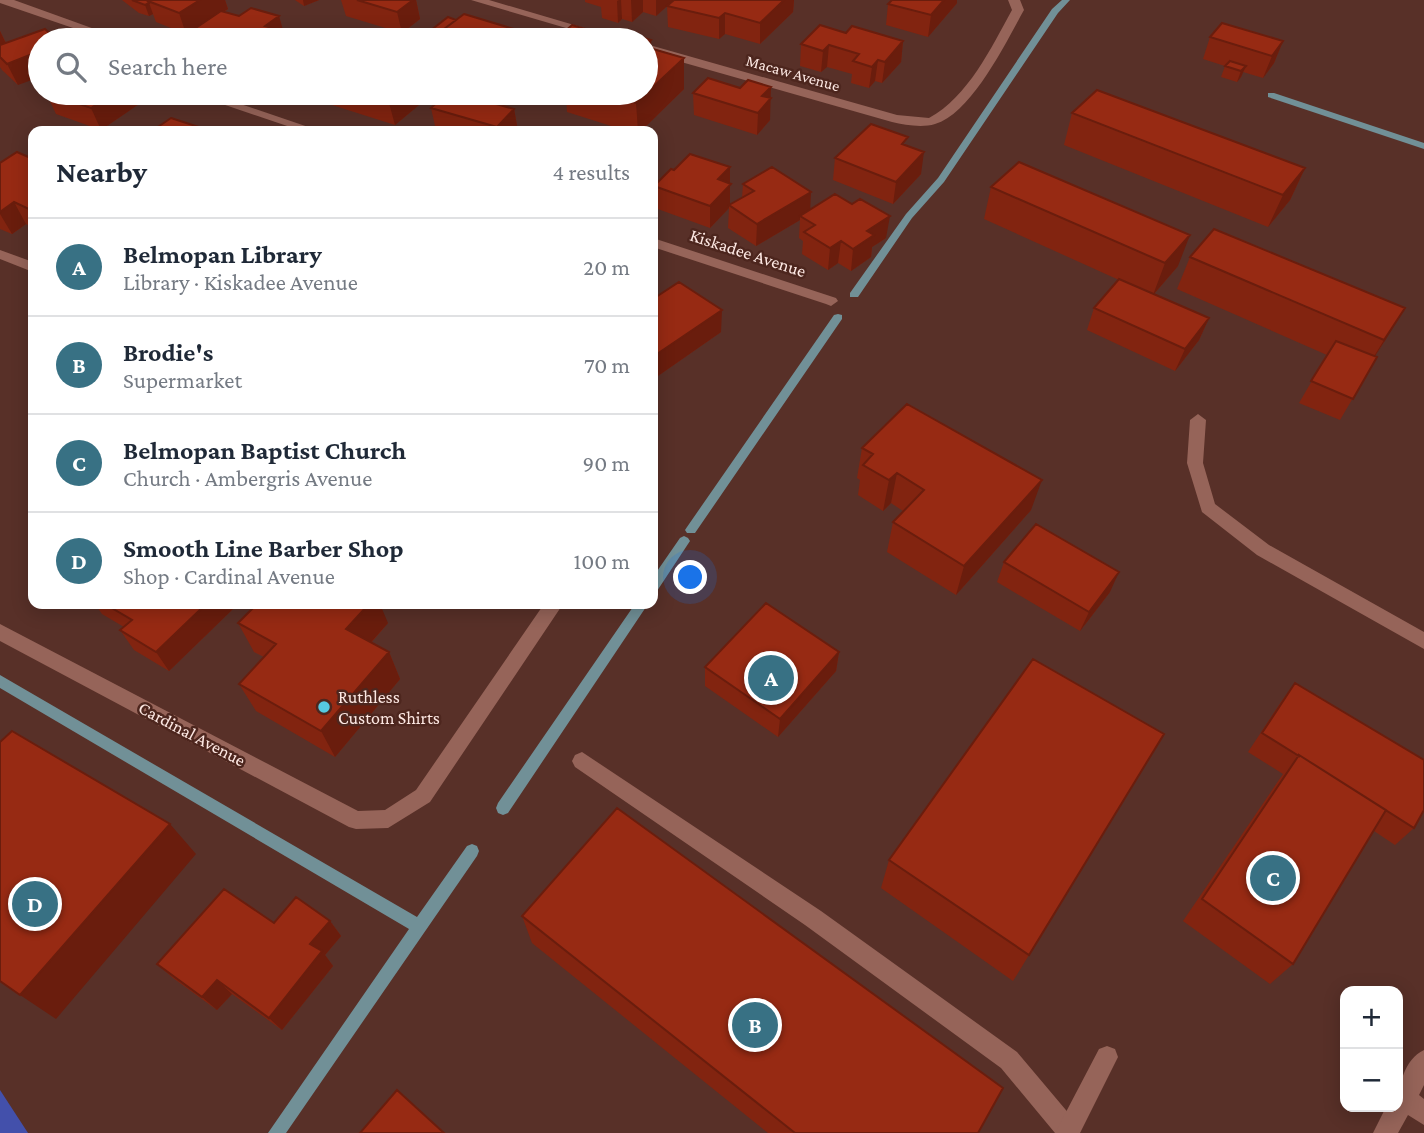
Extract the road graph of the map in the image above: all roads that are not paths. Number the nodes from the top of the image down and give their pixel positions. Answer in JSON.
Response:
{"nodes":[{"id":1,"x":3,"y":0,"type":"edge"},
{"id":2,"x":478,"y":0,"type":"edge"},
{"id":3,"x":1014,"y":0,"type":"edge"},
{"id":4,"x":89,"y":28,"type":"edge"},
{"id":5,"x":577,"y":28,"type":"edge"},
{"id":6,"x":658,"y":51,"type":"edge"},
{"id":7,"x":233,"y":105,"type":"edge"},
{"id":8,"x":298,"y":126,"type":"edge"},
{"id":9,"x":658,"y":244,"type":"edge"},
{"id":10,"x":0,"y":254,"type":"edge"},
{"id":11,"x":28,"y":265,"type":"edge"},
{"id":12,"x":831,"y":301,"type":"dead end"},
{"id":13,"x":1199,"y":420,"type":"dead end"},
{"id":14,"x":551,"y":609,"type":"edge"},
{"id":15,"x":0,"y":632,"type":"edge"},
{"id":16,"x":1424,"y":641,"type":"edge"},
{"id":17,"x":582,"y":761,"type":"dead end"},
{"id":18,"x":1107,"y":1057,"type":"dead end"},
{"id":19,"x":1424,"y":1062,"type":"edge"},
{"id":20,"x":1403,"y":1098,"type":"joint"},
{"id":21,"x":1396,"y":1112,"type":"edge"},
{"id":22,"x":1424,"y":1113,"type":"edge"},
{"id":23,"x":1068,"y":1131,"type":"edge"},
{"id":24,"x":1385,"y":1133,"type":"edge"}],
"edges":[{"from":1,"to":4,"type":"street"},
{"from":2,"to":5,"type":"street"},
{"from":3,"to":6,"type":"street","name":"Macaw Avenue"},
{"from":7,"to":8,"type":"street"},
{"from":9,"to":12,"type":"street","name":"Kiskadee Avenue"},
{"from":10,"to":11,"type":"street"},
{"from":13,"to":16,"type":"street"},
{"from":14,"to":15,"type":"street","name":"Cardinal Avenue"},
{"from":17,"to":23,"type":"street"},
{"from":18,"to":23,"type":"street"},
{"from":19,"to":20,"type":"street"},
{"from":20,"to":22,"type":"street"},
{"from":21,"to":24,"type":"street"}]}
